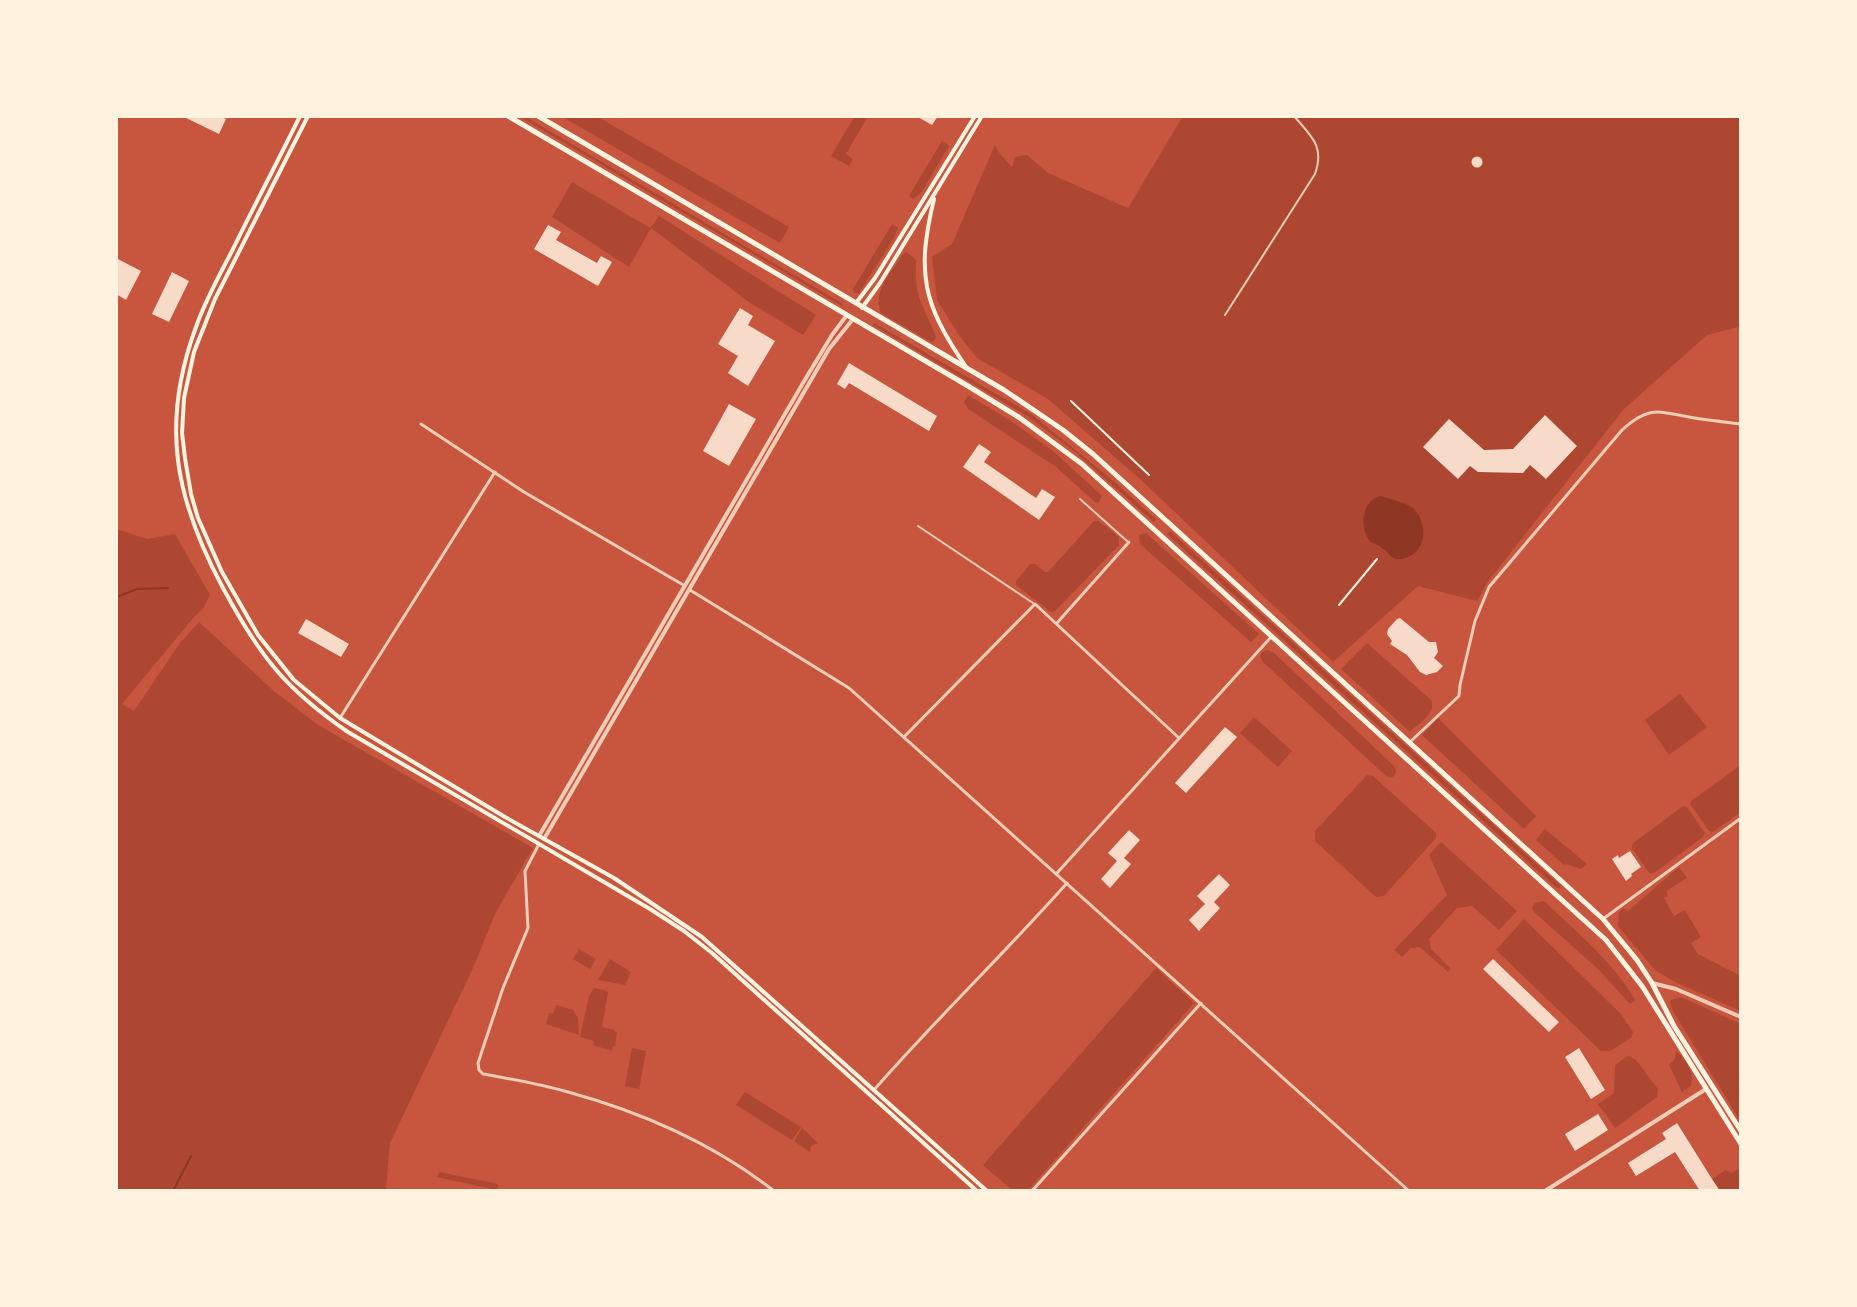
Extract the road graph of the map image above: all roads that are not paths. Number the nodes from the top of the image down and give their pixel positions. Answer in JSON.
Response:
{"nodes":[{"id":1,"x":300,"y":116,"type":"edge"},
{"id":2,"x":308,"y":116,"type":"edge"},
{"id":3,"x":508,"y":116,"type":"edge"},
{"id":4,"x":538,"y":116,"type":"edge"},
{"id":5,"x":975,"y":116,"type":"edge"},
{"id":6,"x":982,"y":116,"type":"edge"},
{"id":7,"x":1294,"y":116,"type":"edge"},
{"id":8,"x":288,"y":141,"type":"junction"},
{"id":9,"x":294,"y":144,"type":"junction"},
{"id":10,"x":284,"y":148,"type":"junction"},
{"id":11,"x":290,"y":151,"type":"junction"},
{"id":12,"x":936,"y":193,"type":"junction"},
{"id":13,"x":244,"y":226,"type":"junction"},
{"id":14,"x":250,"y":229,"type":"junction"},
{"id":15,"x":239,"y":237,"type":"junction"},
{"id":16,"x":245,"y":240,"type":"junction"},
{"id":17,"x":856,"y":304,"type":"junction"},
{"id":18,"x":862,"y":308,"type":"junction"},
{"id":19,"x":1225,"y":315,"type":"dead end"},
{"id":20,"x":200,"y":317,"type":"junction"},
{"id":21,"x":850,"y":317,"type":"junction"},
{"id":22,"x":206,"y":320,"type":"junction"},
{"id":23,"x":188,"y":349,"type":"junction"},
{"id":24,"x":194,"y":352,"type":"junction"},
{"id":25,"x":187,"y":365,"type":"junction"},
{"id":26,"x":968,"y":369,"type":"junction"},
{"id":27,"x":177,"y":397,"type":"junction"},
{"id":28,"x":184,"y":398,"type":"junction"},
{"id":29,"x":421,"y":424,"type":"dead end"},
{"id":30,"x":1741,"y":424,"type":"edge"},
{"id":31,"x":175,"y":433,"type":"junction"},
{"id":32,"x":182,"y":433,"type":"junction"},
{"id":33,"x":185,"y":458,"type":"junction"},
{"id":34,"x":177,"y":460,"type":"junction"},
{"id":35,"x":495,"y":472,"type":"junction"},
{"id":36,"x":1080,"y":499,"type":"dead end"},
{"id":37,"x":1168,"y":522,"type":"junction"},
{"id":38,"x":918,"y":526,"type":"dead end"},
{"id":39,"x":1158,"y":533,"type":"junction"},
{"id":40,"x":206,"y":537,"type":"junction"},
{"id":41,"x":200,"y":540,"type":"junction"},
{"id":42,"x":1129,"y":542,"type":"joint"},
{"id":43,"x":222,"y":572,"type":"junction"},
{"id":44,"x":216,"y":575,"type":"junction"},
{"id":45,"x":687,"y":588,"type":"junction"},
{"id":46,"x":1035,"y":604,"type":"junction"},
{"id":47,"x":1057,"y":623,"type":"junction"},
{"id":48,"x":258,"y":635,"type":"junction"},
{"id":49,"x":1272,"y":636,"type":"junction"},
{"id":50,"x":252,"y":639,"type":"junction"},
{"id":51,"x":327,"y":709,"type":"junction"},
{"id":52,"x":323,"y":715,"type":"junction"},
{"id":53,"x":340,"y":718,"type":"junction"},
{"id":54,"x":336,"y":724,"type":"junction"},
{"id":55,"x":904,"y":737,"type":"junction"},
{"id":56,"x":1179,"y":738,"type":"junction"},
{"id":57,"x":1410,"y":742,"type":"junction"},
{"id":58,"x":409,"y":760,"type":"junction"},
{"id":59,"x":406,"y":767,"type":"junction"},
{"id":60,"x":1741,"y":818,"type":"edge"},
{"id":61,"x":542,"y":837,"type":"junction"},
{"id":62,"x":539,"y":844,"type":"junction"},
{"id":63,"x":1056,"y":873,"type":"junction"},
{"id":64,"x":1067,"y":883,"type":"junction"},
{"id":65,"x":1567,"y":885,"type":"junction"},
{"id":66,"x":1557,"y":894,"type":"junction"},
{"id":67,"x":1603,"y":919,"type":"junction"},
{"id":68,"x":1593,"y":927,"type":"junction"},
{"id":69,"x":685,"y":928,"type":"junction"},
{"id":70,"x":1652,"y":983,"type":"junction"},
{"id":71,"x":1642,"y":986,"type":"junction"},
{"id":72,"x":1201,"y":1003,"type":"junction"},
{"id":73,"x":1741,"y":1017,"type":"edge"},
{"id":74,"x":1706,"y":1089,"type":"junction"},
{"id":75,"x":872,"y":1092,"type":"junction"},
{"id":76,"x":1741,"y":1131,"type":"edge"},
{"id":77,"x":1741,"y":1144,"type":"edge"},
{"id":78,"x":970,"y":1175,"type":"junction"},
{"id":79,"x":965,"y":1180,"type":"junction"},
{"id":80,"x":774,"y":1191,"type":"edge"},
{"id":81,"x":977,"y":1191,"type":"edge"},
{"id":82,"x":987,"y":1191,"type":"edge"},
{"id":83,"x":1032,"y":1191,"type":"edge"},
{"id":84,"x":1409,"y":1191,"type":"edge"},
{"id":85,"x":1545,"y":1191,"type":"edge"}],
"edges":[{"from":1,"to":8,"type":"main road"},
{"from":2,"to":9,"type":"main road"},
{"from":3,"to":21,"type":"main road"},
{"from":4,"to":17,"type":"main road"},
{"from":5,"to":17,"type":"main road"},
{"from":6,"to":12,"type":"main road"},
{"from":7,"to":19,"type":"street"},
{"from":8,"to":9,"type":"main road"},
{"from":8,"to":10,"type":"main road"},
{"from":9,"to":11,"type":"main road"},
{"from":10,"to":11,"type":"main road"},
{"from":10,"to":13,"type":"main road"},
{"from":11,"to":14,"type":"main road"},
{"from":12,"to":18,"type":"main road"},
{"from":12,"to":26,"type":"main road"},
{"from":13,"to":14,"type":"main road"},
{"from":13,"to":15,"type":"main road"},
{"from":14,"to":16,"type":"main road"},
{"from":15,"to":16,"type":"main road"},
{"from":15,"to":20,"type":"main road"},
{"from":16,"to":22,"type":"main road"},
{"from":17,"to":18,"type":"main road"},
{"from":17,"to":21,"type":"main road"},
{"from":18,"to":21,"type":"main road"},
{"from":18,"to":26,"type":"main road"},
{"from":20,"to":22,"type":"main road"},
{"from":20,"to":23,"type":"main road"},
{"from":21,"to":39,"type":"main road"},
{"from":21,"to":45,"type":"street"},
{"from":22,"to":24,"type":"main road"},
{"from":23,"to":24,"type":"main road"},
{"from":23,"to":25,"type":"main road"},
{"from":24,"to":25,"type":"main road"},
{"from":25,"to":27,"type":"main road"},
{"from":25,"to":28,"type":"main road"},
{"from":26,"to":37,"type":"main road"},
{"from":27,"to":28,"type":"main road"},
{"from":27,"to":31,"type":"main road"},
{"from":28,"to":32,"type":"main road"},
{"from":29,"to":35,"type":"street"},
{"from":30,"to":57,"type":"street"},
{"from":31,"to":32,"type":"main road"},
{"from":31,"to":34,"type":"main road"},
{"from":32,"to":33,"type":"main road"},
{"from":33,"to":34,"type":"main road"},
{"from":33,"to":40,"type":"main road"},
{"from":34,"to":41,"type":"main road"},
{"from":35,"to":45,"type":"street"},
{"from":35,"to":53,"type":"street"},
{"from":36,"to":42,"type":"street"},
{"from":37,"to":39,"type":"main road"},
{"from":37,"to":57,"type":"main road"},
{"from":38,"to":46,"type":"street"},
{"from":39,"to":49,"type":"main road"},
{"from":40,"to":41,"type":"main road"},
{"from":40,"to":43,"type":"main road"},
{"from":41,"to":44,"type":"main road"},
{"from":42,"to":47,"type":"street"},
{"from":43,"to":44,"type":"main road"},
{"from":43,"to":48,"type":"main road"},
{"from":44,"to":50,"type":"main road"},
{"from":45,"to":55,"type":"street"},
{"from":45,"to":61,"type":"street"},
{"from":46,"to":47,"type":"street"},
{"from":46,"to":55,"type":"street"},
{"from":47,"to":56,"type":"street"},
{"from":48,"to":50,"type":"main road"},
{"from":48,"to":51,"type":"main road"},
{"from":49,"to":56,"type":"street"},
{"from":49,"to":66,"type":"main road"},
{"from":50,"to":52,"type":"main road"},
{"from":51,"to":52,"type":"main road"},
{"from":51,"to":53,"type":"main road"},
{"from":52,"to":54,"type":"main road"},
{"from":53,"to":54,"type":"main road"},
{"from":53,"to":58,"type":"main road"},
{"from":54,"to":59,"type":"main road"},
{"from":55,"to":63,"type":"street"},
{"from":56,"to":63,"type":"street"},
{"from":57,"to":65,"type":"main road"},
{"from":58,"to":59,"type":"main road"},
{"from":58,"to":61,"type":"main road"},
{"from":59,"to":62,"type":"main road"},
{"from":60,"to":67,"type":"street"},
{"from":61,"to":62,"type":"main road"},
{"from":61,"to":69,"type":"main road"},
{"from":62,"to":69,"type":"main road"},
{"from":62,"to":80,"type":"street"},
{"from":63,"to":64,"type":"street"},
{"from":64,"to":72,"type":"street"},
{"from":64,"to":75,"type":"street"},
{"from":65,"to":66,"type":"main road"},
{"from":65,"to":67,"type":"main road"},
{"from":66,"to":68,"type":"main road"},
{"from":67,"to":68,"type":"main road"},
{"from":67,"to":70,"type":"main road"},
{"from":68,"to":71,"type":"main road"},
{"from":69,"to":75,"type":"main road"},
{"from":70,"to":71,"type":"main road"},
{"from":70,"to":73,"type":"street"},
{"from":70,"to":76,"type":"main road"},
{"from":71,"to":74,"type":"main road"},
{"from":72,"to":83,"type":"street"},
{"from":72,"to":84,"type":"street"},
{"from":74,"to":77,"type":"main road"},
{"from":74,"to":85,"type":"street"},
{"from":75,"to":78,"type":"main road"},
{"from":75,"to":79,"type":"main road"},
{"from":78,"to":79,"type":"main road"},
{"from":78,"to":82,"type":"main road"},
{"from":79,"to":81,"type":"main road"}]}
